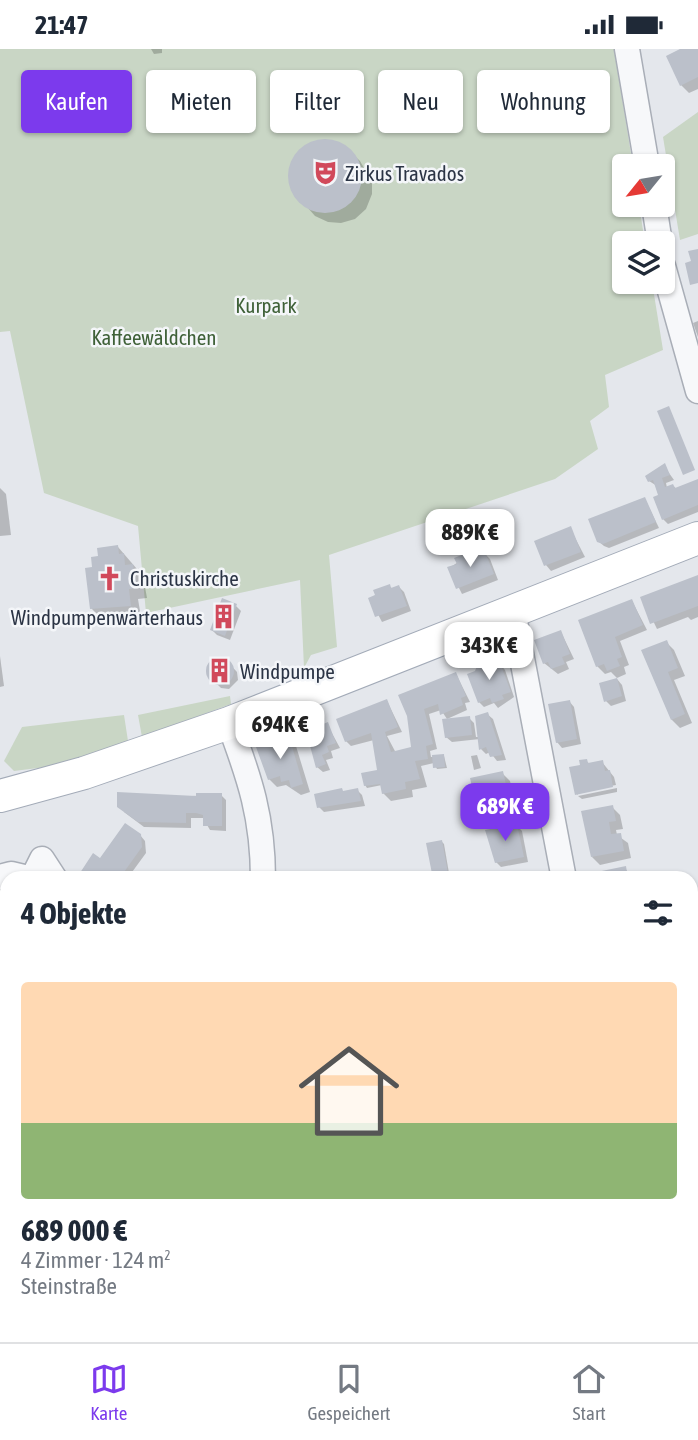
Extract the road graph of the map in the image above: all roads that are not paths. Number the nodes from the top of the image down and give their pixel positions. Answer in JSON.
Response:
{"nodes":[{"id":1,"x":627,"y":49,"type":"edge"},
{"id":2,"x":645,"y":154,"type":"edge"},
{"id":3,"x":671,"y":294,"type":"edge"},
{"id":4,"x":698,"y":391,"type":"edge"},
{"id":5,"x":698,"y":538,"type":"edge"},
{"id":6,"x":513,"y":611,"type":"junction"},
{"id":7,"x":229,"y":723,"type":"junction"},
{"id":8,"x":0,"y":796,"type":"edge"},
{"id":9,"x":36,"y":871,"type":"edge"},
{"id":10,"x":49,"y":871,"type":"edge"},
{"id":11,"x":263,"y":871,"type":"edge"},
{"id":12,"x":562,"y":871,"type":"edge"}],
"edges":[{"from":1,"to":2,"type":"street"},
{"from":3,"to":4,"type":"street"},
{"from":5,"to":6,"type":"main road"},
{"from":6,"to":7,"type":"main road"},
{"from":6,"to":12,"type":"street"},
{"from":7,"to":8,"type":"main road"},
{"from":7,"to":11,"type":"street"},
{"from":9,"to":10,"type":"street"}]}
